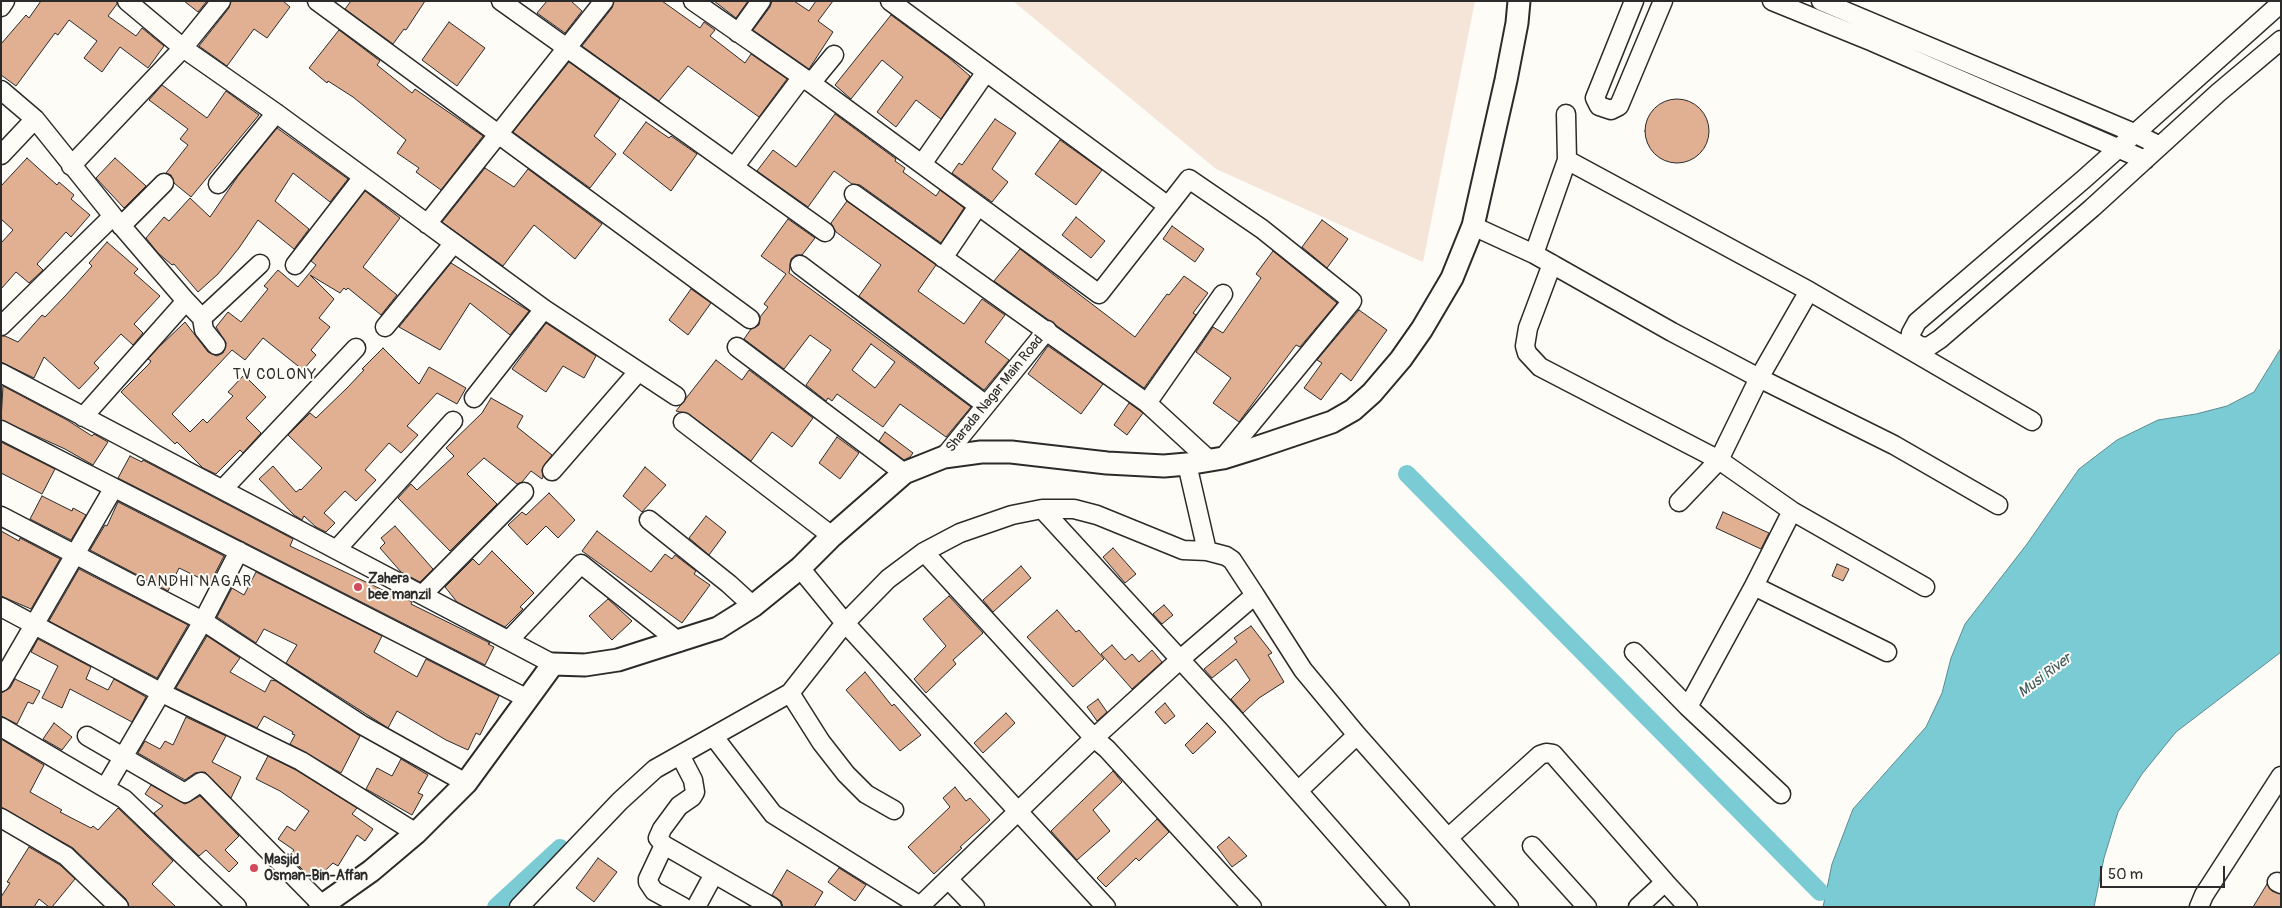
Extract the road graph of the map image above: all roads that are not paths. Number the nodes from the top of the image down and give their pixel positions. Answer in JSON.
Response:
{"nodes":[{"id":1,"x":5,"y":1,"type":"edge"},
{"id":2,"x":127,"y":1,"type":"edge"},
{"id":3,"x":221,"y":1,"type":"edge"},
{"id":4,"x":316,"y":1,"type":"edge"},
{"id":5,"x":501,"y":1,"type":"edge"},
{"id":6,"x":604,"y":1,"type":"edge"},
{"id":7,"x":761,"y":1,"type":"edge"},
{"id":8,"x":890,"y":1,"type":"edge"},
{"id":9,"x":1519,"y":1,"type":"edge"},
{"id":10,"x":1634,"y":1,"type":"edge"},
{"id":11,"x":1663,"y":1,"type":"edge"},
{"id":12,"x":1772,"y":1,"type":"edge"},
{"id":13,"x":1821,"y":1,"type":"edge"},
{"id":14,"x":2281,"y":2,"type":"edge"},
{"id":15,"x":699,"y":3,"type":"edge"},
{"id":16,"x":1,"y":7,"type":"edge"},
{"id":17,"x":738,"y":33,"type":"junction"},
{"id":18,"x":2281,"y":40,"type":"edge"},
{"id":19,"x":183,"y":48,"type":"junction"},
{"id":20,"x":566,"y":48,"type":"junction"},
{"id":21,"x":834,"y":55,"type":"dead end"},
{"id":22,"x":986,"y":72,"type":"junction"},
{"id":23,"x":806,"y":80,"type":"junction"},
{"id":24,"x":1,"y":90,"type":"edge"},
{"id":25,"x":276,"y":112,"type":"junction"},
{"id":26,"x":1566,"y":114,"type":"dead end"},
{"id":27,"x":35,"y":119,"type":"junction"},
{"id":28,"x":2134,"y":133,"type":"junction"},
{"id":29,"x":498,"y":134,"type":"junction"},
{"id":30,"x":2160,"y":146,"type":"junction"},
{"id":31,"x":2118,"y":147,"type":"junction"},
{"id":32,"x":1,"y":155,"type":"edge"},
{"id":33,"x":1567,"y":160,"type":"junction"},
{"id":34,"x":2145,"y":160,"type":"junction"},
{"id":35,"x":922,"y":164,"type":"junction"},
{"id":36,"x":71,"y":166,"type":"junction"},
{"id":37,"x":735,"y":166,"type":"junction"},
{"id":38,"x":363,"y":177,"type":"junction"},
{"id":39,"x":164,"y":183,"type":"dead end"},
{"id":40,"x":218,"y":184,"type":"dead end"},
{"id":41,"x":854,"y":194,"type":"dead end"},
{"id":42,"x":978,"y":206,"type":"junction"},
{"id":43,"x":1168,"y":206,"type":"junction"},
{"id":44,"x":117,"y":221,"type":"junction"},
{"id":45,"x":427,"y":224,"type":"junction"},
{"id":46,"x":1482,"y":230,"type":"junction"},
{"id":47,"x":825,"y":232,"type":"dead end"},
{"id":48,"x":454,"y":243,"type":"junction"},
{"id":49,"x":1530,"y":252,"type":"junction"},
{"id":50,"x":943,"y":258,"type":"junction"},
{"id":51,"x":260,"y":264,"type":"dead end"},
{"id":52,"x":1552,"y":264,"type":"junction"},
{"id":53,"x":295,"y":265,"type":"dead end"},
{"id":54,"x":800,"y":265,"type":"dead end"},
{"id":55,"x":1809,"y":291,"type":"junction"},
{"id":56,"x":1223,"y":294,"type":"dead end"},
{"id":57,"x":186,"y":300,"type":"junction"},
{"id":58,"x":544,"y":309,"type":"junction"},
{"id":59,"x":202,"y":318,"type":"junction"},
{"id":60,"x":750,"y":319,"type":"dead end"},
{"id":61,"x":1,"y":326,"type":"edge"},
{"id":62,"x":385,"y":327,"type":"dead end"},
{"id":63,"x":1047,"y":330,"type":"junction"},
{"id":64,"x":216,"y":345,"type":"dead end"},
{"id":65,"x":738,"y":347,"type":"dead end"},
{"id":66,"x":356,"y":348,"type":"dead end"},
{"id":67,"x":638,"y":372,"type":"junction"},
{"id":68,"x":1,"y":373,"type":"edge"},
{"id":69,"x":1759,"y":378,"type":"junction"},
{"id":70,"x":676,"y":396,"type":"dead end"},
{"id":71,"x":474,"y":398,"type":"dead end"},
{"id":72,"x":1147,"y":403,"type":"junction"},
{"id":73,"x":986,"y":405,"type":"junction"},
{"id":74,"x":83,"y":417,"type":"junction"},
{"id":75,"x":453,"y":421,"type":"dead end"},
{"id":76,"x":2032,"y":421,"type":"dead end"},
{"id":77,"x":683,"y":422,"type":"dead end"},
{"id":78,"x":1,"y":430,"type":"edge"},
{"id":79,"x":944,"y":457,"type":"junction"},
{"id":80,"x":1216,"y":459,"type":"junction"},
{"id":81,"x":1719,"y":460,"type":"junction"},
{"id":82,"x":1186,"y":464,"type":"junction"},
{"id":83,"x":552,"y":471,"type":"dead end"},
{"id":84,"x":904,"y":473,"type":"junction"},
{"id":85,"x":114,"y":489,"type":"junction"},
{"id":86,"x":223,"y":489,"type":"junction"},
{"id":87,"x":524,"y":492,"type":"dead end"},
{"id":88,"x":1679,"y":502,"type":"dead end"},
{"id":89,"x":1998,"y":505,"type":"dead end"},
{"id":90,"x":1042,"y":509,"type":"junction"},
{"id":91,"x":1792,"y":511,"type":"junction"},
{"id":92,"x":1,"y":516,"type":"edge"},
{"id":93,"x":649,"y":520,"type":"dead end"},
{"id":94,"x":832,"y":536,"type":"junction"},
{"id":95,"x":1205,"y":546,"type":"junction"},
{"id":96,"x":337,"y":549,"type":"junction"},
{"id":97,"x":239,"y":551,"type":"junction"},
{"id":98,"x":924,"y":552,"type":"junction"},
{"id":99,"x":76,"y":555,"type":"junction"},
{"id":100,"x":800,"y":568,"type":"junction"},
{"id":101,"x":1754,"y":586,"type":"junction"},
{"id":102,"x":1925,"y":588,"type":"dead end"},
{"id":103,"x":422,"y":595,"type":"junction"},
{"id":104,"x":1255,"y":595,"type":"junction"},
{"id":105,"x":753,"y":606,"type":"junction"},
{"id":106,"x":1,"y":607,"type":"edge"},
{"id":107,"x":841,"y":618,"type":"junction"},
{"id":108,"x":203,"y":621,"type":"junction"},
{"id":109,"x":34,"y":624,"type":"junction"},
{"id":110,"x":509,"y":640,"type":"junction"},
{"id":111,"x":679,"y":642,"type":"junction"},
{"id":112,"x":1634,"y":652,"type":"dead end"},
{"id":113,"x":1887,"y":652,"type":"dead end"},
{"id":114,"x":1180,"y":660,"type":"junction"},
{"id":115,"x":553,"y":664,"type":"junction"},
{"id":116,"x":1,"y":682,"type":"edge"},
{"id":117,"x":162,"y":693,"type":"junction"},
{"id":118,"x":790,"y":693,"type":"junction"},
{"id":119,"x":526,"y":698,"type":"junction"},
{"id":120,"x":1688,"y":707,"type":"junction"},
{"id":121,"x":1,"y":727,"type":"edge"},
{"id":122,"x":1357,"y":735,"type":"junction"},
{"id":123,"x":87,"y":736,"type":"dead end"},
{"id":124,"x":714,"y":737,"type":"junction"},
{"id":125,"x":1094,"y":738,"type":"junction"},
{"id":126,"x":680,"y":755,"type":"junction"},
{"id":127,"x":122,"y":756,"type":"junction"},
{"id":128,"x":2281,"y":776,"type":"edge"},
{"id":129,"x":466,"y":783,"type":"junction"},
{"id":130,"x":105,"y":788,"type":"junction"},
{"id":131,"x":1298,"y":791,"type":"junction"},
{"id":132,"x":1781,"y":794,"type":"dead end"},
{"id":133,"x":894,"y":810,"type":"dead end"},
{"id":134,"x":1018,"y":811,"type":"junction"},
{"id":135,"x":1,"y":818,"type":"edge"},
{"id":136,"x":416,"y":833,"type":"junction"},
{"id":137,"x":1448,"y":838,"type":"junction"},
{"id":138,"x":664,"y":845,"type":"junction"},
{"id":139,"x":1532,"y":846,"type":"dead end"},
{"id":140,"x":714,"y":874,"type":"junction"},
{"id":141,"x":948,"y":879,"type":"junction"},
{"id":142,"x":1664,"y":882,"type":"junction"},
{"id":143,"x":321,"y":906,"type":"edge"},
{"id":144,"x":119,"y":907,"type":"edge"},
{"id":145,"x":237,"y":907,"type":"edge"},
{"id":146,"x":519,"y":907,"type":"edge"},
{"id":147,"x":683,"y":907,"type":"edge"},
{"id":148,"x":696,"y":907,"type":"edge"},
{"id":149,"x":772,"y":907,"type":"edge"},
{"id":150,"x":975,"y":907,"type":"edge"},
{"id":151,"x":1106,"y":907,"type":"edge"},
{"id":152,"x":1252,"y":907,"type":"edge"},
{"id":153,"x":1400,"y":907,"type":"edge"},
{"id":154,"x":1509,"y":907,"type":"edge"},
{"id":155,"x":1587,"y":907,"type":"edge"},
{"id":156,"x":1638,"y":907,"type":"edge"},
{"id":157,"x":1688,"y":907,"type":"edge"},
{"id":158,"x":2199,"y":907,"type":"edge"}],
"edges":[{"from":1,"to":16,"type":"street"},
{"from":2,"to":19,"type":"street"},
{"from":3,"to":19,"type":"street"},
{"from":4,"to":29,"type":"street"},
{"from":5,"to":20,"type":"street"},
{"from":6,"to":20,"type":"street"},
{"from":7,"to":17,"type":"street"},
{"from":8,"to":22,"type":"street"},
{"from":9,"to":46,"type":"street"},
{"from":10,"to":11,"type":"street"},
{"from":12,"to":31,"type":"street"},
{"from":13,"to":28,"type":"street"},
{"from":14,"to":28,"type":"street"},
{"from":15,"to":17,"type":"street"},
{"from":17,"to":23,"type":"street"},
{"from":18,"to":30,"type":"street"},
{"from":19,"to":25,"type":"street"},
{"from":19,"to":36,"type":"street"},
{"from":20,"to":29,"type":"street"},
{"from":20,"to":37,"type":"street"},
{"from":21,"to":23,"type":"street"},
{"from":22,"to":35,"type":"street"},
{"from":22,"to":43,"type":"street"},
{"from":23,"to":35,"type":"street"},
{"from":23,"to":37,"type":"street"},
{"from":24,"to":27,"type":"street"},
{"from":25,"to":38,"type":"street"},
{"from":25,"to":40,"type":"street"},
{"from":26,"to":33,"type":"street"},
{"from":27,"to":32,"type":"street"},
{"from":27,"to":36,"type":"street"},
{"from":28,"to":30,"type":"street"},
{"from":28,"to":31,"type":"street"},
{"from":29,"to":45,"type":"street"},
{"from":29,"to":60,"type":"street"},
{"from":30,"to":34,"type":"street"},
{"from":31,"to":34,"type":"street"},
{"from":31,"to":34,"type":"street"},
{"from":33,"to":49,"type":"street"},
{"from":33,"to":55,"type":"street"},
{"from":35,"to":42,"type":"street"},
{"from":36,"to":44,"type":"street"},
{"from":37,"to":47,"type":"street"},
{"from":38,"to":45,"type":"street"},
{"from":38,"to":53,"type":"street"},
{"from":39,"to":44,"type":"street"},
{"from":41,"to":50,"type":"street"},
{"from":42,"to":43,"type":"street"},
{"from":42,"to":50,"type":"street"},
{"from":43,"to":80,"type":"street"},
{"from":44,"to":57,"type":"street"},
{"from":44,"to":61,"type":"street"},
{"from":45,"to":48,"type":"street"},
{"from":46,"to":49,"type":"street"},
{"from":46,"to":80,"type":"street"},
{"from":48,"to":58,"type":"street"},
{"from":48,"to":62,"type":"street"},
{"from":49,"to":52,"type":"street"},
{"from":50,"to":63,"type":"street"},
{"from":51,"to":59,"type":"street"},
{"from":52,"to":69,"type":"street"},
{"from":52,"to":81,"type":"street"},
{"from":54,"to":73,"type":"street"},
{"from":55,"to":69,"type":"street"},
{"from":55,"to":76,"type":"street"},
{"from":56,"to":72,"type":"street"},
{"from":57,"to":59,"type":"street"},
{"from":57,"to":74,"type":"street"},
{"from":58,"to":67,"type":"street"},
{"from":58,"to":71,"type":"street"},
{"from":59,"to":64,"type":"street"},
{"from":63,"to":72,"type":"street"},
{"from":63,"to":73,"type":"street","name":"Sharada Nagar Main Road"},
{"from":65,"to":84,"type":"street"},
{"from":66,"to":86,"type":"street"},
{"from":67,"to":70,"type":"street"},
{"from":67,"to":83,"type":"street"},
{"from":68,"to":74,"type":"street"},
{"from":69,"to":81,"type":"street"},
{"from":69,"to":89,"type":"street"},
{"from":72,"to":80,"type":"street"},
{"from":73,"to":79,"type":"street","name":"Sharada Nagar Main Road"},
{"from":74,"to":86,"type":"street"},
{"from":75,"to":96,"type":"street"},
{"from":77,"to":94,"type":"street"},
{"from":78,"to":85,"type":"street"},
{"from":79,"to":82,"type":"street"},
{"from":79,"to":84,"type":"street"},
{"from":80,"to":82,"type":"street"},
{"from":81,"to":88,"type":"street"},
{"from":81,"to":91,"type":"street"},
{"from":82,"to":95,"type":"street"},
{"from":84,"to":94,"type":"street"},
{"from":85,"to":97,"type":"street"},
{"from":85,"to":99,"type":"street"},
{"from":86,"to":96,"type":"street"},
{"from":87,"to":103,"type":"street"},
{"from":90,"to":95,"type":"street"},
{"from":90,"to":98,"type":"street"},
{"from":90,"to":114,"type":"street"},
{"from":91,"to":101,"type":"street"},
{"from":91,"to":102,"type":"street"},
{"from":92,"to":99,"type":"street"},
{"from":93,"to":105,"type":"street"},
{"from":94,"to":100,"type":"street"},
{"from":95,"to":104,"type":"street"},
{"from":96,"to":103,"type":"street"},
{"from":97,"to":108,"type":"street"},
{"from":97,"to":119,"type":"street"},
{"from":98,"to":107,"type":"street"},
{"from":98,"to":125,"type":"street"},
{"from":99,"to":108,"type":"street"},
{"from":99,"to":109,"type":"street"},
{"from":100,"to":105,"type":"street"},
{"from":100,"to":107,"type":"street"},
{"from":101,"to":113,"type":"street"},
{"from":101,"to":120,"type":"street"},
{"from":103,"to":110,"type":"street"},
{"from":104,"to":114,"type":"street"},
{"from":104,"to":122,"type":"street"},
{"from":105,"to":111,"type":"street"},
{"from":106,"to":109,"type":"street"},
{"from":107,"to":118,"type":"street"},
{"from":107,"to":134,"type":"street"},
{"from":108,"to":117,"type":"street"},
{"from":108,"to":129,"type":"street"},
{"from":109,"to":116,"type":"street"},
{"from":109,"to":117,"type":"street"},
{"from":110,"to":111,"type":"street"},
{"from":110,"to":115,"type":"street"},
{"from":111,"to":115,"type":"street"},
{"from":112,"to":120,"type":"street"},
{"from":114,"to":125,"type":"street"},
{"from":114,"to":131,"type":"street"},
{"from":115,"to":119,"type":"street"},
{"from":117,"to":127,"type":"street"},
{"from":117,"to":136,"type":"street"},
{"from":118,"to":124,"type":"street"},
{"from":118,"to":133,"type":"street"},
{"from":119,"to":129,"type":"street"},
{"from":120,"to":132,"type":"street"},
{"from":121,"to":130,"type":"street"},
{"from":122,"to":131,"type":"street"},
{"from":122,"to":137,"type":"street"},
{"from":123,"to":127,"type":"street"},
{"from":124,"to":126,"type":"street"},
{"from":124,"to":141,"type":"street"},
{"from":125,"to":134,"type":"street"},
{"from":125,"to":152,"type":"street"},
{"from":126,"to":138,"type":"street"},
{"from":126,"to":146,"type":"street"},
{"from":127,"to":130,"type":"street"},
{"from":127,"to":143,"type":"street"},
{"from":128,"to":158,"type":"street"},
{"from":129,"to":136,"type":"street"},
{"from":130,"to":145,"type":"street"},
{"from":131,"to":153,"type":"street"},
{"from":134,"to":141,"type":"street"},
{"from":134,"to":151,"type":"street"},
{"from":135,"to":144,"type":"street"},
{"from":136,"to":143,"type":"street"},
{"from":137,"to":142,"type":"street"},
{"from":137,"to":154,"type":"street"},
{"from":138,"to":140,"type":"street"},
{"from":138,"to":147,"type":"street"},
{"from":139,"to":155,"type":"street"},
{"from":140,"to":148,"type":"street"},
{"from":140,"to":149,"type":"street"},
{"from":141,"to":150,"type":"street"},
{"from":142,"to":156,"type":"street"},
{"from":142,"to":157,"type":"street"}]}
